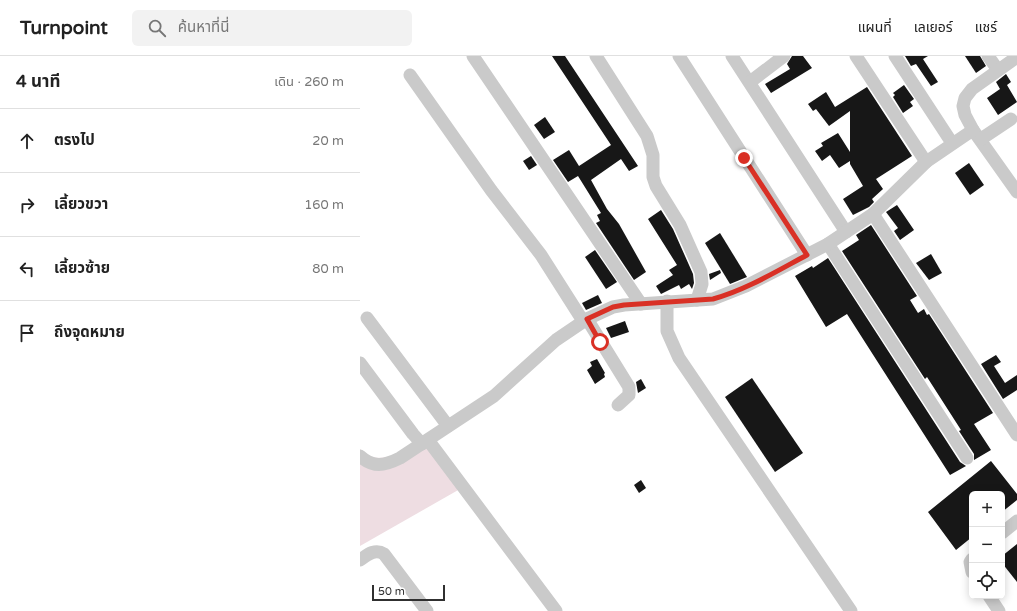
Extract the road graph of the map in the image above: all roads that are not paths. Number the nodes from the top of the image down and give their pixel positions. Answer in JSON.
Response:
{"nodes":[{"id":1,"x":473,"y":56,"type":"edge"},
{"id":2,"x":596,"y":56,"type":"edge"},
{"id":3,"x":679,"y":56,"type":"edge"},
{"id":4,"x":732,"y":56,"type":"edge"},
{"id":5,"x":784,"y":56,"type":"edge"},
{"id":6,"x":856,"y":56,"type":"edge"},
{"id":7,"x":895,"y":56,"type":"edge"},
{"id":8,"x":988,"y":56,"type":"edge"},
{"id":9,"x":1017,"y":57,"type":"edge"},
{"id":10,"x":998,"y":70,"type":"junction"},
{"id":11,"x":410,"y":75,"type":"dead end"},
{"id":12,"x":750,"y":82,"type":"junction"},
{"id":13,"x":1010,"y":119,"type":"dead end"},
{"id":14,"x":977,"y":134,"type":"junction"},
{"id":15,"x":952,"y":143,"type":"junction"},
{"id":16,"x":926,"y":162,"type":"junction"},
{"id":17,"x":1017,"y":192,"type":"edge"},
{"id":18,"x":873,"y":214,"type":"junction"},
{"id":19,"x":846,"y":232,"type":"junction"},
{"id":20,"x":828,"y":244,"type":"junction"},
{"id":21,"x":807,"y":255,"type":"junction"},
{"id":22,"x":697,"y":300,"type":"junction"},
{"id":23,"x":667,"y":301,"type":"junction"},
{"id":24,"x":641,"y":304,"type":"junction"},
{"id":25,"x":367,"y":318,"type":"dead end"},
{"id":26,"x":585,"y":320,"type":"junction"},
{"id":27,"x":360,"y":362,"type":"edge"},
{"id":28,"x":618,"y":405,"type":"dead end"},
{"id":29,"x":448,"y":426,"type":"junction"},
{"id":30,"x":1017,"y":435,"type":"edge"},
{"id":31,"x":425,"y":442,"type":"junction"},
{"id":32,"x":360,"y":456,"type":"edge"},
{"id":33,"x":967,"y":458,"type":"dead end"},
{"id":34,"x":1017,"y":521,"type":"edge"},
{"id":35,"x":1005,"y":531,"type":"edge"},
{"id":36,"x":360,"y":560,"type":"edge"},
{"id":37,"x":991,"y":599,"type":"edge"},
{"id":38,"x":427,"y":611,"type":"edge"},
{"id":39,"x":556,"y":611,"type":"edge"},
{"id":40,"x":851,"y":611,"type":"edge"},
{"id":41,"x":999,"y":611,"type":"edge"}],
"edges":[{"from":1,"to":24,"type":"street"},
{"from":2,"to":22,"type":"street"},
{"from":3,"to":21,"type":"street"},
{"from":4,"to":12,"type":"street"},
{"from":5,"to":12,"type":"street"},
{"from":6,"to":16,"type":"street"},
{"from":7,"to":15,"type":"street"},
{"from":8,"to":10,"type":"street"},
{"from":9,"to":10,"type":"street"},
{"from":10,"to":14,"type":"street"},
{"from":11,"to":26,"type":"street"},
{"from":12,"to":19,"type":"street"},
{"from":13,"to":14,"type":"street"},
{"from":14,"to":15,"type":"street"},
{"from":14,"to":17,"type":"street"},
{"from":15,"to":16,"type":"street"},
{"from":16,"to":18,"type":"street"},
{"from":18,"to":19,"type":"street"},
{"from":18,"to":30,"type":"street"},
{"from":19,"to":20,"type":"street"},
{"from":20,"to":21,"type":"street"},
{"from":20,"to":33,"type":"street"},
{"from":21,"to":22,"type":"street"},
{"from":22,"to":23,"type":"street"},
{"from":23,"to":24,"type":"street"},
{"from":23,"to":40,"type":"street"},
{"from":24,"to":26,"type":"street"},
{"from":25,"to":29,"type":"street"},
{"from":26,"to":28,"type":"street"},
{"from":26,"to":29,"type":"street"},
{"from":27,"to":31,"type":"street"},
{"from":29,"to":31,"type":"street"},
{"from":31,"to":32,"type":"street"},
{"from":31,"to":39,"type":"street"},
{"from":34,"to":35,"type":"street"},
{"from":36,"to":38,"type":"street"},
{"from":37,"to":41,"type":"street"}]}
